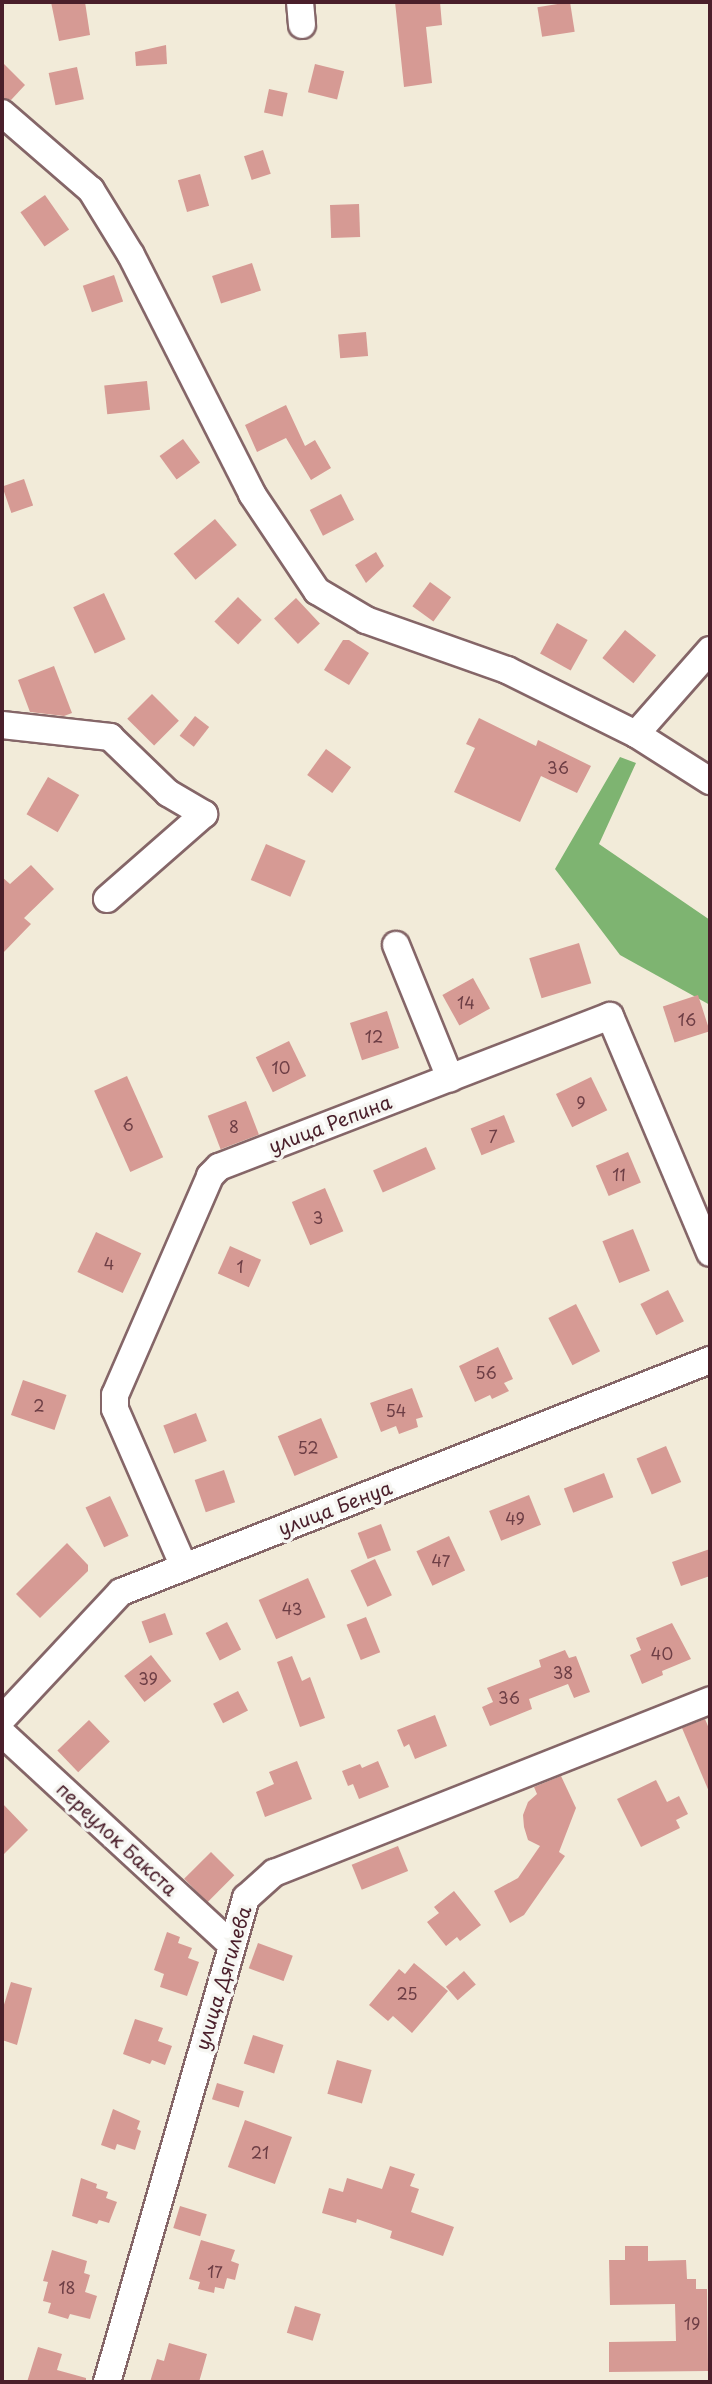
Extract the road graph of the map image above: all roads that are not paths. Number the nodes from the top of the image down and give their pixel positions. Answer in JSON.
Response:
{"nodes":[{"id":1,"x":2,"y":113,"type":"edge"},
{"id":2,"x":710,"y":650,"type":"edge"},
{"id":3,"x":2,"y":725,"type":"edge"},
{"id":4,"x":636,"y":734,"type":"junction"},
{"id":5,"x":710,"y":781,"type":"edge"},
{"id":6,"x":107,"y":898,"type":"dead end"},
{"id":7,"x":396,"y":945,"type":"dead end"},
{"id":8,"x":450,"y":1078,"type":"junction"},
{"id":9,"x":710,"y":1253,"type":"edge"},
{"id":10,"x":710,"y":1360,"type":"edge"},
{"id":11,"x":184,"y":1567,"type":"junction"},
{"id":12,"x":710,"y":1700,"type":"edge"},
{"id":13,"x":2,"y":1719,"type":"edge"},
{"id":14,"x":2,"y":1733,"type":"edge"},
{"id":15,"x":231,"y":1944,"type":"junction"},
{"id":16,"x":107,"y":2382,"type":"edge"}],
"edges":[{"from":1,"to":4,"type":"street"},
{"from":2,"to":4,"type":"street"},
{"from":3,"to":6,"type":"street"},
{"from":4,"to":5,"type":"street"},
{"from":7,"to":8,"type":"street"},
{"from":8,"to":9,"type":"street","name":"улица Репина"},
{"from":8,"to":11,"type":"street","name":"улица Репина"},
{"from":10,"to":11,"type":"street","name":"улица Бенуа"},
{"from":11,"to":13,"type":"street","name":"улица Бенуа"},
{"from":12,"to":15,"type":"street","name":"улица Дягилева"},
{"from":14,"to":15,"type":"street","name":"переулок Бакста"},
{"from":15,"to":16,"type":"street","name":"улица Дягилева"}]}
